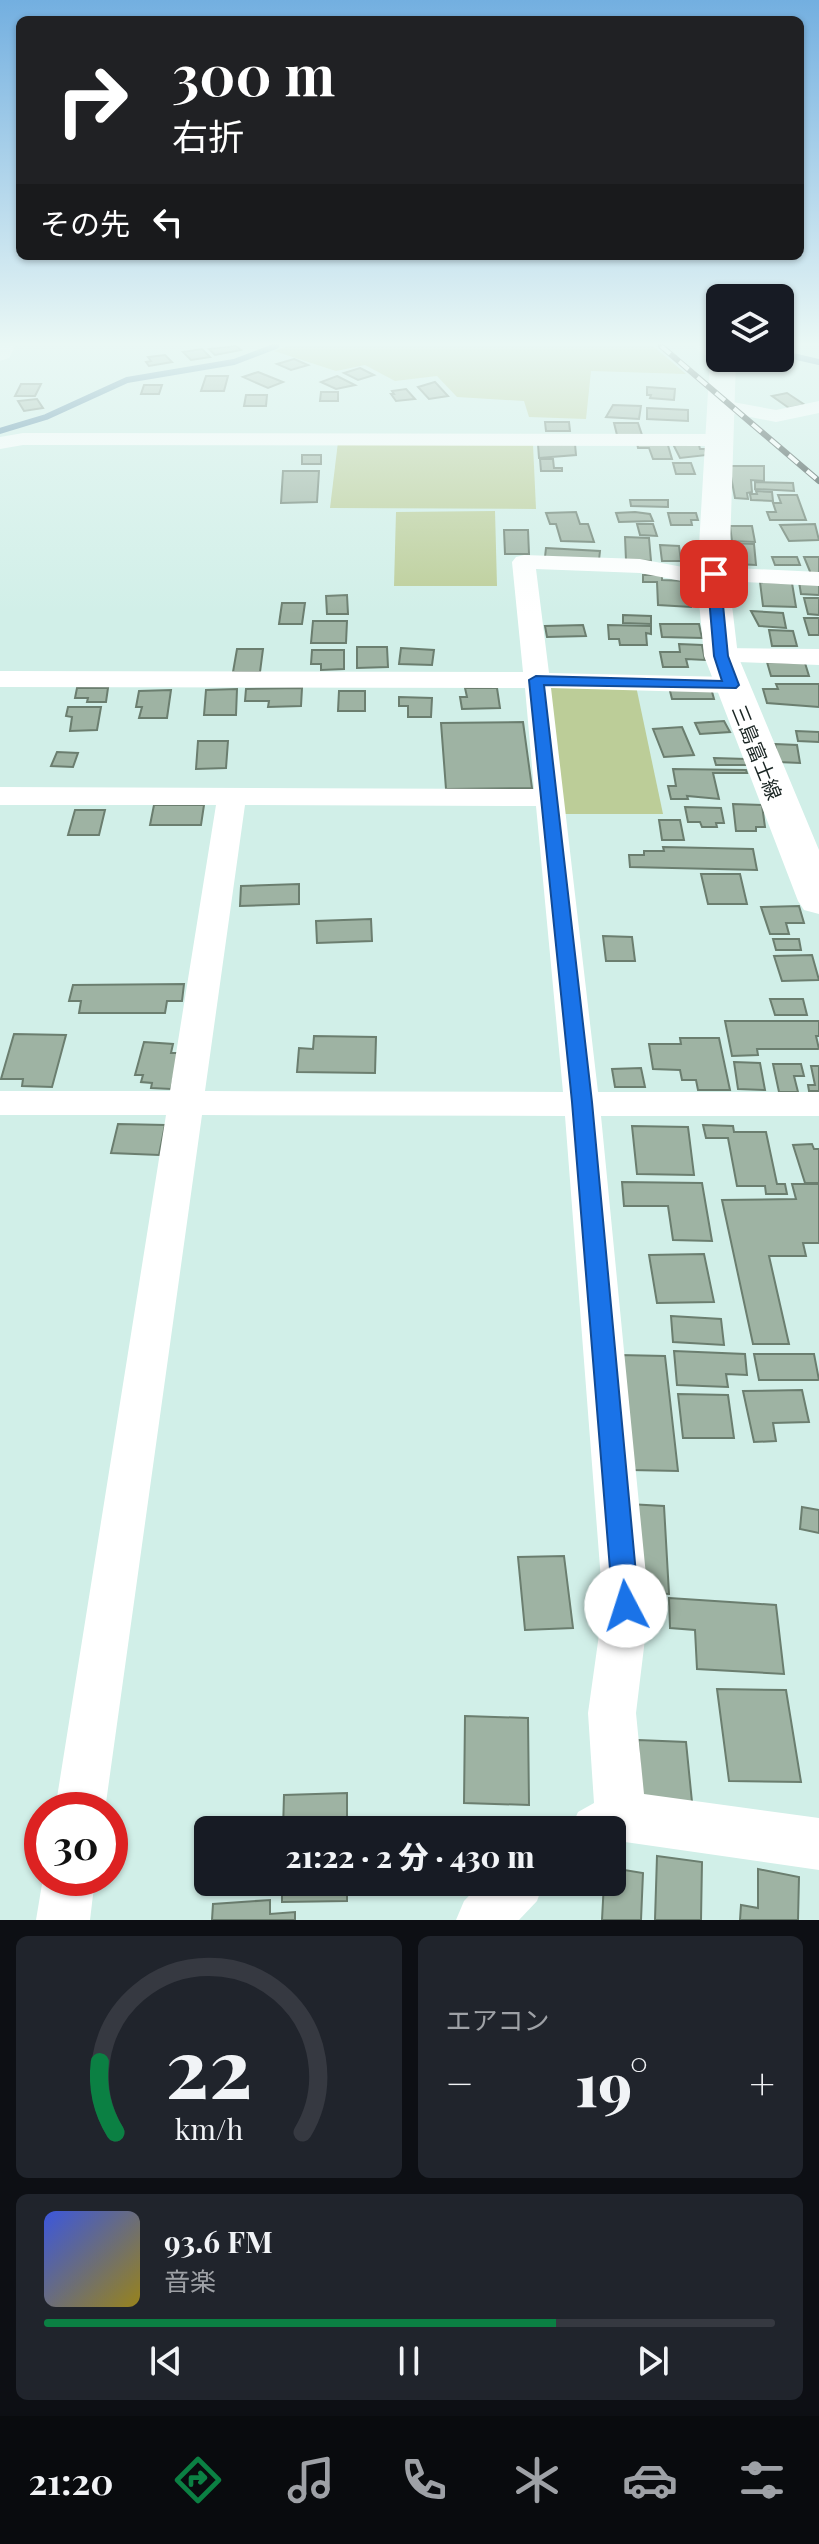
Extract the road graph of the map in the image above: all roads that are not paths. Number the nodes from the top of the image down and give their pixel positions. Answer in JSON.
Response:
{"nodes":[{"id":1,"x":718,"y":436,"type":"edge"},
{"id":2,"x":717,"y":440,"type":"junction"},
{"id":3,"x":0,"y":443,"type":"edge"},
{"id":4,"x":713,"y":577,"type":"junction"},
{"id":5,"x":819,"y":579,"type":"edge"},
{"id":6,"x":819,"y":657,"type":"edge"},
{"id":7,"x":726,"y":670,"type":"junction"},
{"id":8,"x":0,"y":679,"type":"edge"},
{"id":9,"x":536,"y":680,"type":"junction"},
{"id":10,"x":232,"y":795,"type":"junction"},
{"id":11,"x":0,"y":796,"type":"edge"},
{"id":12,"x":550,"y":798,"type":"junction"},
{"id":13,"x":819,"y":901,"type":"edge"},
{"id":14,"x":582,"y":1102,"type":"junction"},
{"id":15,"x":0,"y":1103,"type":"edge"},
{"id":16,"x":188,"y":1103,"type":"junction"},
{"id":17,"x":819,"y":1104,"type":"edge"},
{"id":18,"x":83,"y":1792,"type":"edge"},
{"id":19,"x":608,"y":1816,"type":"edge"},
{"id":20,"x":626,"y":1825,"type":"edge"},
{"id":21,"x":819,"y":1844,"type":"edge"},
{"id":22,"x":66,"y":1896,"type":"edge"},
{"id":23,"x":505,"y":1896,"type":"edge"},
{"id":24,"x":63,"y":1920,"type":"edge"},
{"id":25,"x":483,"y":1920,"type":"edge"}],
"edges":[{"from":1,"to":2,"type":"main road","name":"三島富士線"},
{"from":2,"to":3,"type":"street"},
{"from":2,"to":4,"type":"main road","name":"三島富士線"},
{"from":4,"to":5,"type":"street"},
{"from":4,"to":7,"type":"main road","name":"三島富士線"},
{"from":4,"to":9,"type":"street"},
{"from":6,"to":7,"type":"street"},
{"from":7,"to":9,"type":"street"},
{"from":7,"to":13,"type":"main road","name":"三島富士線"},
{"from":8,"to":9,"type":"street"},
{"from":9,"to":12,"type":"street"},
{"from":10,"to":11,"type":"street"},
{"from":10,"to":12,"type":"street"},
{"from":10,"to":16,"type":"street"},
{"from":12,"to":14,"type":"street"},
{"from":14,"to":16,"type":"street"},
{"from":14,"to":17,"type":"street"},
{"from":14,"to":19,"type":"street"},
{"from":15,"to":16,"type":"street"},
{"from":16,"to":18,"type":"street"},
{"from":20,"to":21,"type":"street"},
{"from":22,"to":24,"type":"street"},
{"from":23,"to":25,"type":"street"}]}
